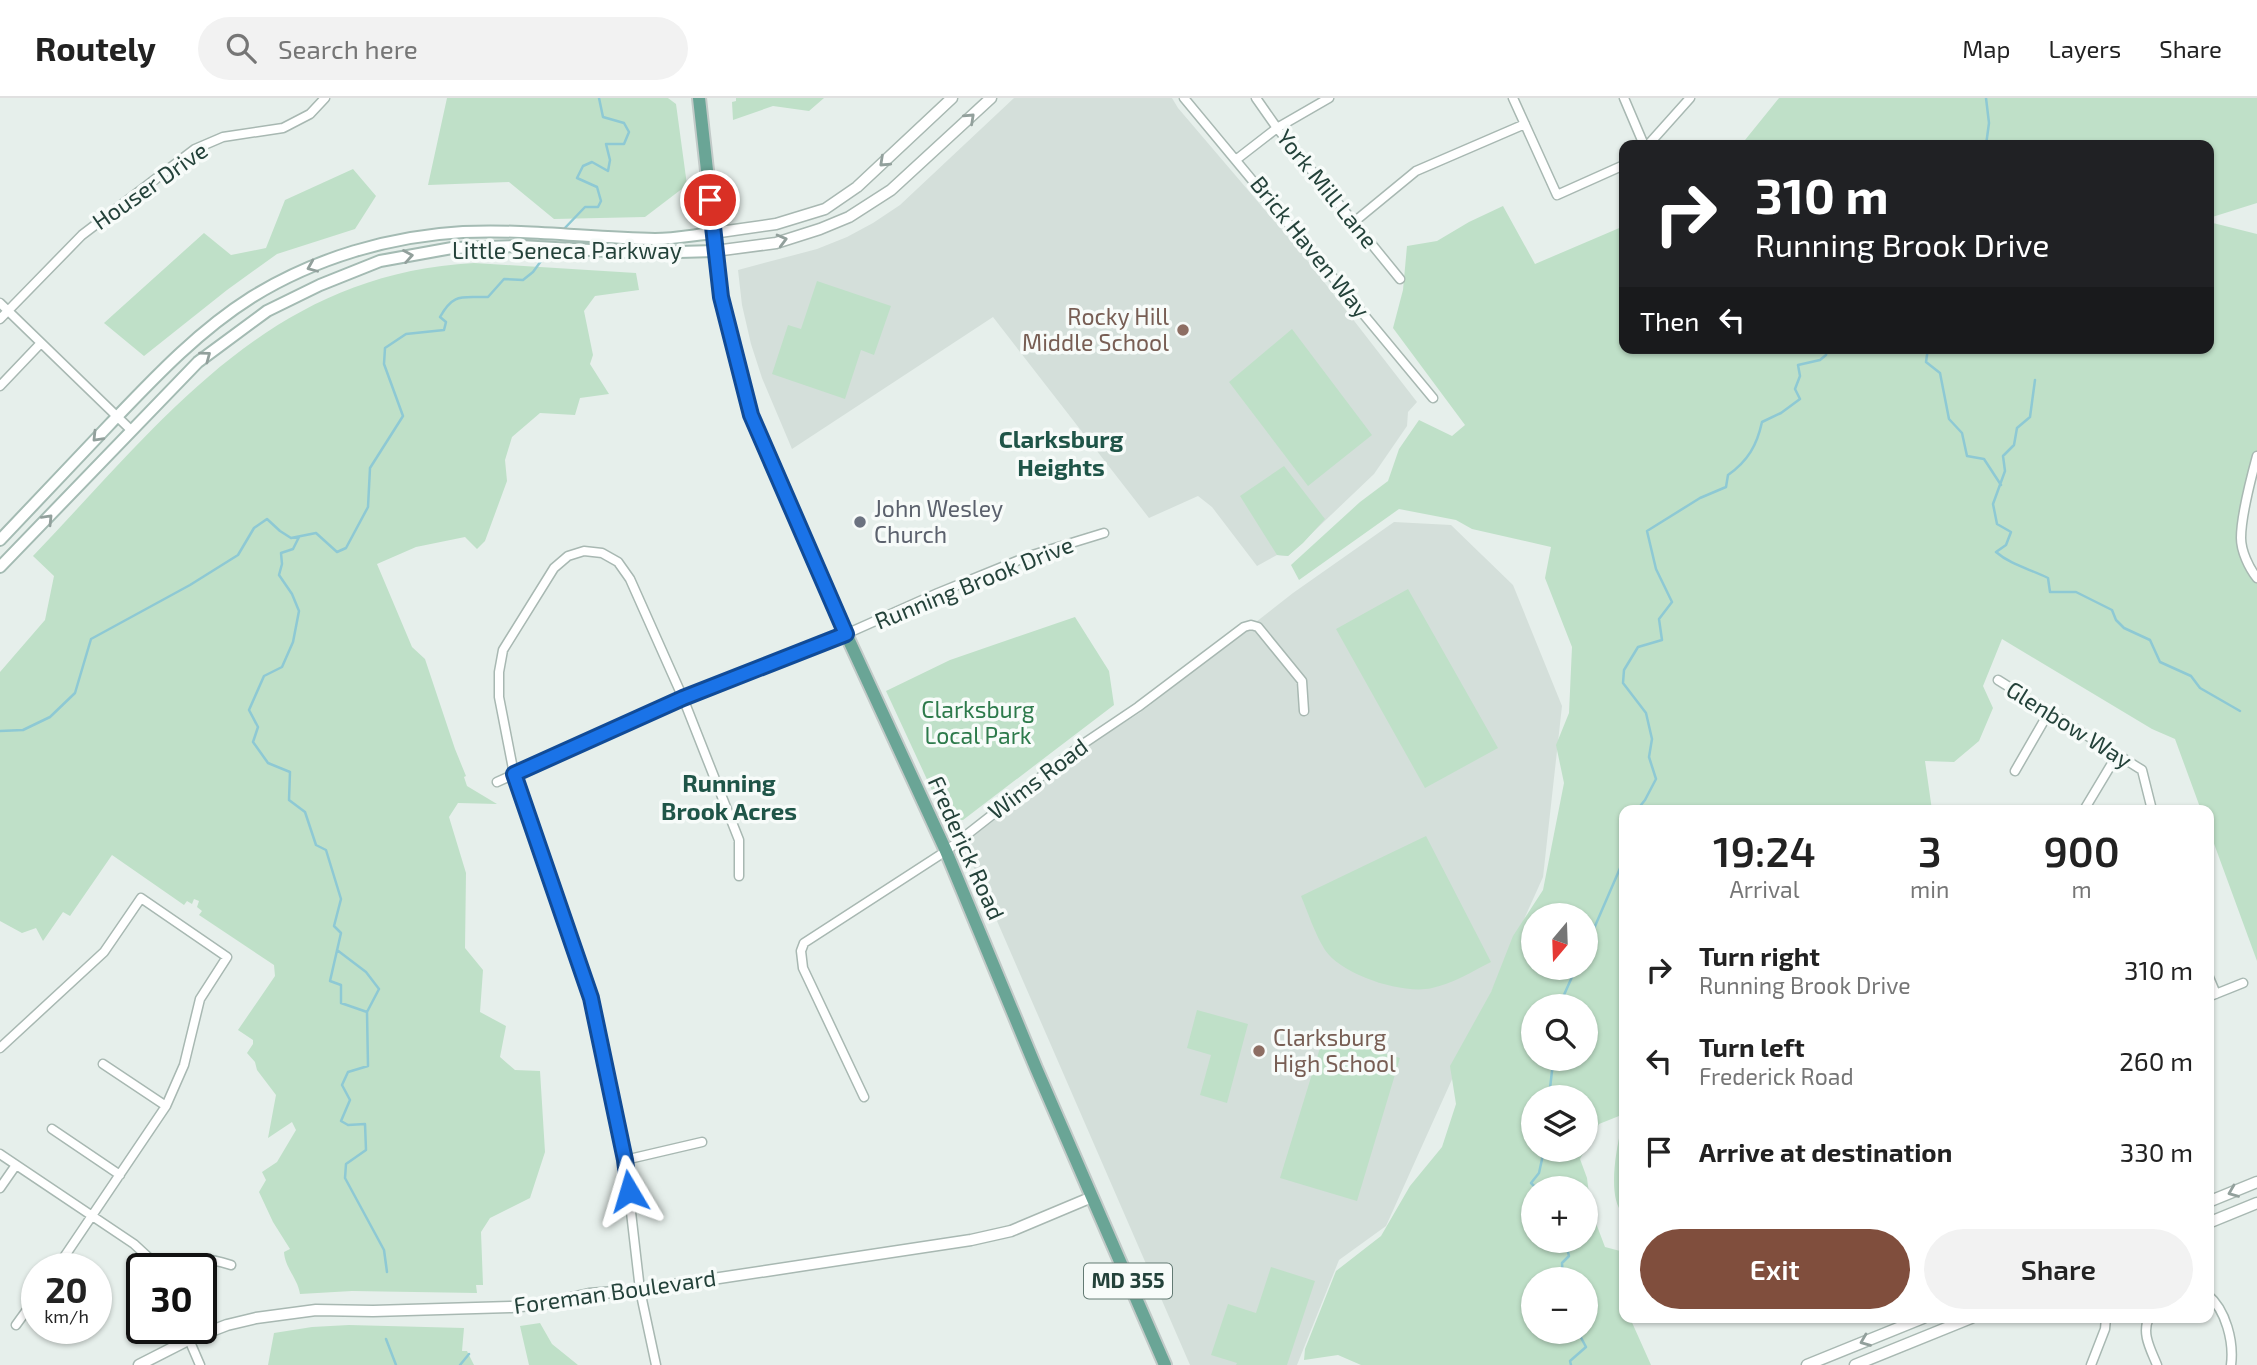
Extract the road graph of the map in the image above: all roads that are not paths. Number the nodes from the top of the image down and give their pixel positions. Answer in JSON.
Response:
{"nodes":[{"id":1,"x":325,"y":98,"type":"edge"},
{"id":2,"x":699,"y":98,"type":"edge"},
{"id":3,"x":952,"y":98,"type":"edge"},
{"id":4,"x":991,"y":98,"type":"edge"},
{"id":5,"x":1184,"y":98,"type":"edge"},
{"id":6,"x":1256,"y":98,"type":"edge"},
{"id":7,"x":1329,"y":98,"type":"edge"},
{"id":8,"x":1513,"y":98,"type":"edge"},
{"id":9,"x":1624,"y":98,"type":"edge"},
{"id":10,"x":1690,"y":98,"type":"edge"},
{"id":11,"x":1525,"y":124,"type":"junction"},
{"id":12,"x":1277,"y":128,"type":"junction"},
{"id":13,"x":1644,"y":140,"type":"edge"},
{"id":14,"x":1651,"y":140,"type":"edge"},
{"id":15,"x":1237,"y":159,"type":"junction"},
{"id":16,"x":1619,"y":167,"type":"edge"},
{"id":17,"x":1354,"y":222,"type":"junction"},
{"id":18,"x":713,"y":233,"type":"junction"},
{"id":19,"x":715,"y":251,"type":"junction"},
{"id":20,"x":1400,"y":279,"type":"dead end"},
{"id":21,"x":0,"y":303,"type":"edge"},
{"id":22,"x":8,"y":311,"type":"junction"},
{"id":23,"x":0,"y":319,"type":"edge"},
{"id":24,"x":40,"y":344,"type":"junction"},
{"id":25,"x":0,"y":386,"type":"edge"},
{"id":26,"x":1433,"y":398,"type":"dead end"},
{"id":27,"x":117,"y":417,"type":"junction"},
{"id":28,"x":131,"y":430,"type":"junction"},
{"id":29,"x":2257,"y":456,"type":"edge"},
{"id":30,"x":2253,"y":494,"type":"edge"},
{"id":31,"x":1104,"y":533,"type":"dead end"},
{"id":32,"x":0,"y":540,"type":"edge"},
{"id":33,"x":0,"y":568,"type":"edge"},
{"id":34,"x":2257,"y":578,"type":"edge"},
{"id":35,"x":846,"y":634,"type":"junction"},
{"id":36,"x":1998,"y":680,"type":"dead end"},
{"id":37,"x":683,"y":698,"type":"junction"},
{"id":38,"x":1304,"y":711,"type":"dead end"},
{"id":39,"x":2049,"y":712,"type":"junction"},
{"id":40,"x":2117,"y":755,"type":"junction"},
{"id":41,"x":2015,"y":771,"type":"dead end"},
{"id":42,"x":514,"y":774,"type":"junction"},
{"id":43,"x":497,"y":782,"type":"dead end"},
{"id":44,"x":2087,"y":805,"type":"edge"},
{"id":45,"x":2151,"y":805,"type":"edge"},
{"id":46,"x":946,"y":851,"type":"junction"},
{"id":47,"x":739,"y":876,"type":"dead end"},
{"id":48,"x":2243,"y":984,"type":"dead end"},
{"id":49,"x":2214,"y":995,"type":"edge"},
{"id":50,"x":0,"y":1048,"type":"edge"},
{"id":51,"x":103,"y":1064,"type":"dead end"},
{"id":52,"x":864,"y":1097,"type":"dead end"},
{"id":53,"x":166,"y":1106,"type":"junction"},
{"id":54,"x":52,"y":1129,"type":"dead end"},
{"id":55,"x":702,"y":1142,"type":"dead end"},
{"id":56,"x":0,"y":1154,"type":"edge"},
{"id":57,"x":625,"y":1160,"type":"junction"},
{"id":58,"x":16,"y":1165,"type":"junction"},
{"id":59,"x":120,"y":1175,"type":"junction"},
{"id":60,"x":2257,"y":1182,"type":"edge"},
{"id":61,"x":0,"y":1188,"type":"edge"},
{"id":62,"x":1091,"y":1197,"type":"junction"},
{"id":63,"x":2214,"y":1200,"type":"edge"},
{"id":64,"x":2257,"y":1203,"type":"edge"},
{"id":65,"x":93,"y":1215,"type":"junction"},
{"id":66,"x":2214,"y":1221,"type":"edge"},
{"id":67,"x":67,"y":1253,"type":"edge"},
{"id":68,"x":144,"y":1253,"type":"edge"},
{"id":69,"x":217,"y":1261,"type":"edge"},
{"id":70,"x":231,"y":1265,"type":"dead end"},
{"id":71,"x":640,"y":1290,"type":"junction"},
{"id":72,"x":2214,"y":1300,"type":"edge"},
{"id":73,"x":21,"y":1318,"type":"edge"},
{"id":74,"x":1911,"y":1323,"type":"edge"},
{"id":75,"x":1960,"y":1323,"type":"edge"},
{"id":76,"x":2106,"y":1323,"type":"edge"},
{"id":77,"x":2146,"y":1323,"type":"edge"},
{"id":78,"x":16,"y":1325,"type":"dead end"},
{"id":79,"x":217,"y":1329,"type":"edge"},
{"id":80,"x":180,"y":1344,"type":"edge"},
{"id":81,"x":190,"y":1344,"type":"edge"},
{"id":82,"x":1881,"y":1360,"type":"edge"},
{"id":83,"x":139,"y":1365,"type":"edge"},
{"id":84,"x":200,"y":1365,"type":"edge"},
{"id":85,"x":656,"y":1365,"type":"edge"},
{"id":86,"x":1165,"y":1365,"type":"edge"},
{"id":87,"x":1807,"y":1365,"type":"edge"},
{"id":88,"x":1855,"y":1365,"type":"edge"},
{"id":89,"x":2091,"y":1365,"type":"edge"},
{"id":90,"x":2157,"y":1365,"type":"edge"},
{"id":91,"x":2231,"y":1365,"type":"edge"}],
"edges":[{"from":1,"to":22,"type":"street","name":"Houser Drive"},
{"from":2,"to":18,"type":"main road","name":"Frederick Road","number":"MD 355"},
{"from":3,"to":18,"type":"street","name":"Little Seneca Parkway","one_way":true},
{"from":19,"to":4,"type":"street","name":"Little Seneca Parkway","one_way":true},
{"from":5,"to":15,"type":"street","name":"Brick Haven Way"},
{"from":6,"to":12,"type":"street","name":"York Mill Lane"},
{"from":7,"to":12,"type":"street"},
{"from":8,"to":11,"type":"street"},
{"from":9,"to":13,"type":"street"},
{"from":10,"to":14,"type":"street"},
{"from":11,"to":16,"type":"street"},
{"from":11,"to":17,"type":"street"},
{"from":12,"to":15,"type":"street"},
{"from":12,"to":17,"type":"street","name":"York Mill Lane"},
{"from":15,"to":26,"type":"street","name":"Brick Haven Way"},
{"from":17,"to":20,"type":"street","name":"York Mill Lane"},
{"from":18,"to":19,"type":"main road","name":"Frederick Road","number":"MD 355"},
{"from":18,"to":27,"type":"main road","name":"Little Seneca Parkway","one_way":true},
{"from":28,"to":19,"type":"main road","name":"Little Seneca Parkway","one_way":true},
{"from":19,"to":35,"type":"main road","name":"Frederick Road","number":"MD 355"},
{"from":21,"to":22,"type":"street"},
{"from":22,"to":23,"type":"street","name":"Houser Drive"},
{"from":22,"to":24,"type":"street"},
{"from":24,"to":25,"type":"street"},
{"from":24,"to":27,"type":"street"},
{"from":27,"to":28,"type":"street"},
{"from":27,"to":32,"type":"main road","name":"Little Seneca Parkway","one_way":true},
{"from":33,"to":28,"type":"main road","name":"Little Seneca Parkway","one_way":true},
{"from":29,"to":30,"type":"street"},
{"from":30,"to":34,"type":"street"},
{"from":31,"to":35,"type":"street","name":"Running Brook Drive"},
{"from":35,"to":37,"type":"street","name":"Running Brook Drive"},
{"from":35,"to":46,"type":"main road","name":"Frederick Road","number":"MD 355"},
{"from":36,"to":39,"type":"street","name":"Glenbow Way"},
{"from":37,"to":42,"type":"street","name":"Running Brook Drive"},
{"from":37,"to":42,"type":"street"},
{"from":37,"to":47,"type":"street"},
{"from":38,"to":46,"type":"street","name":"Wims Road"},
{"from":39,"to":40,"type":"street","name":"Glenbow Way"},
{"from":39,"to":41,"type":"street"},
{"from":40,"to":44,"type":"street"},
{"from":40,"to":45,"type":"street","name":"Glenbow Way"},
{"from":42,"to":43,"type":"street","name":"Running Brook Drive"},
{"from":42,"to":57,"type":"street"},
{"from":46,"to":52,"type":"street","name":"Wims Road"},
{"from":46,"to":62,"type":"main road","name":"Frederick Road","number":"MD 355"},
{"from":48,"to":49,"type":"street"},
{"from":50,"to":53,"type":"street"},
{"from":51,"to":53,"type":"street"},
{"from":53,"to":59,"type":"street"},
{"from":54,"to":59,"type":"street"},
{"from":55,"to":57,"type":"street"},
{"from":56,"to":58,"type":"street"},
{"from":57,"to":71,"type":"street"},
{"from":58,"to":61,"type":"street"},
{"from":58,"to":65,"type":"street"},
{"from":59,"to":65,"type":"street"},
{"from":60,"to":63,"type":"street","one_way":true},
{"from":62,"to":71,"type":"street","name":"Foreman Boulevard"},
{"from":62,"to":86,"type":"main road","name":"Frederick Road","number":"MD 355"},
{"from":64,"to":66,"type":"street"},
{"from":65,"to":67,"type":"street"},
{"from":65,"to":68,"type":"street"},
{"from":69,"to":70,"type":"street"},
{"from":71,"to":79,"type":"street","name":"Foreman Boulevard"},
{"from":71,"to":85,"type":"street"},
{"from":72,"to":91,"type":"street"},
{"from":73,"to":78,"type":"street"},
{"from":74,"to":87,"type":"street","one_way":true},
{"from":75,"to":82,"type":"street"},
{"from":76,"to":89,"type":"street"},
{"from":77,"to":90,"type":"street"},
{"from":80,"to":83,"type":"street","name":"Foreman Boulevard"},
{"from":81,"to":84,"type":"street"},
{"from":82,"to":88,"type":"street"}]}
